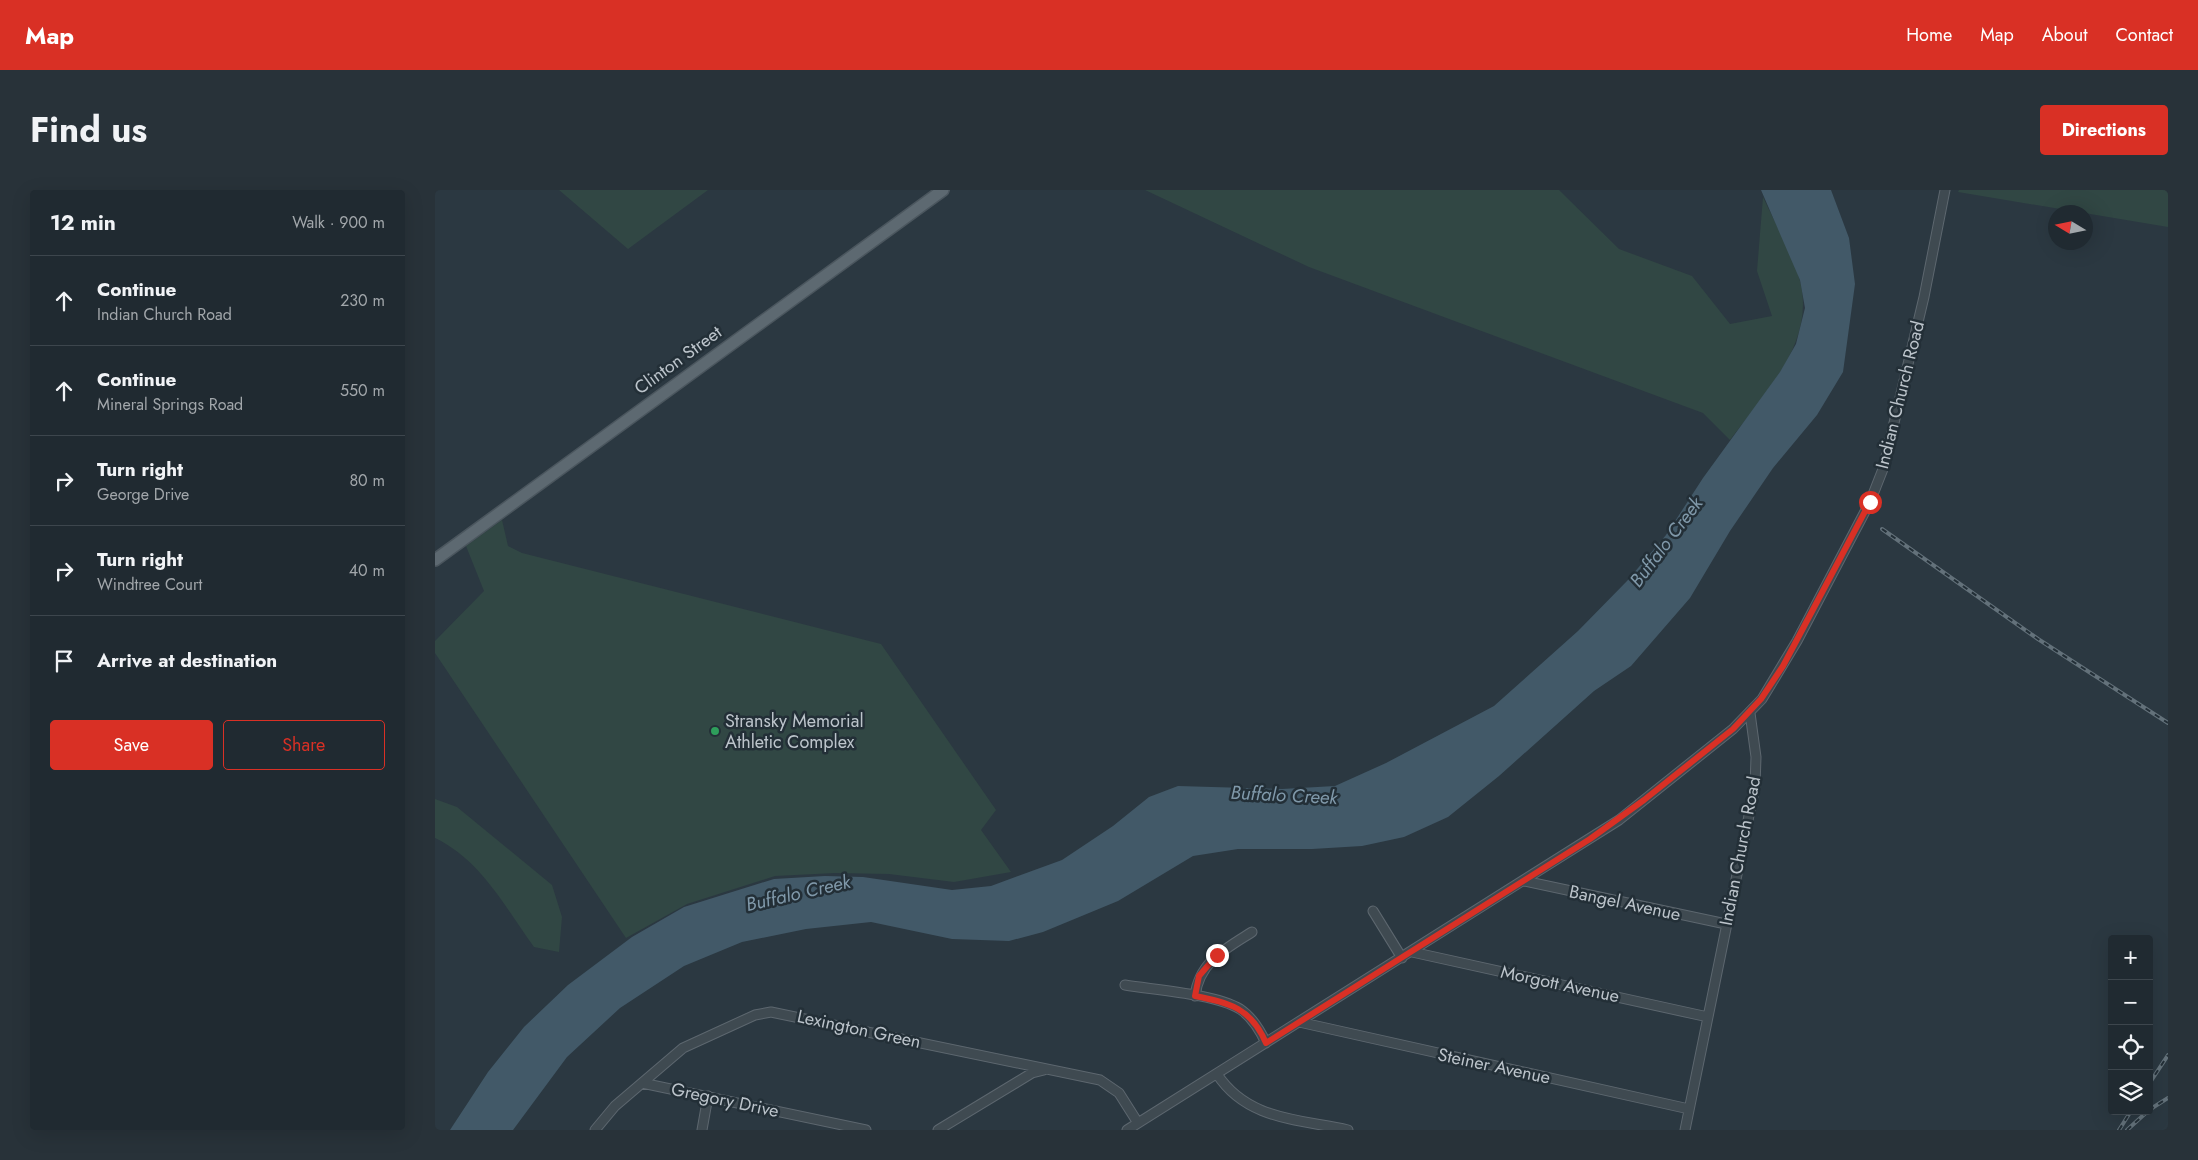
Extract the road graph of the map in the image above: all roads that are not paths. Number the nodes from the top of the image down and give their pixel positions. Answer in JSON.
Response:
{"nodes":[{"id":1,"x":943,"y":190,"type":"edge"},
{"id":2,"x":1945,"y":190,"type":"edge"},
{"id":3,"x":435,"y":560,"type":"edge"},
{"id":4,"x":1749,"y":713,"type":"junction"},
{"id":5,"x":1524,"y":881,"type":"junction"},
{"id":6,"x":1373,"y":911,"type":"dead end"},
{"id":7,"x":1726,"y":924,"type":"junction"},
{"id":8,"x":1252,"y":932,"type":"dead end"},
{"id":9,"x":1412,"y":952,"type":"junction"},
{"id":10,"x":1402,"y":958,"type":"junction"},
{"id":11,"x":1125,"y":985,"type":"dead end"},
{"id":12,"x":1195,"y":996,"type":"junction"},
{"id":13,"x":1708,"y":1017,"type":"junction"},
{"id":14,"x":1299,"y":1022,"type":"junction"},
{"id":15,"x":1266,"y":1043,"type":"junction"},
{"id":16,"x":1051,"y":1070,"type":"junction"},
{"id":17,"x":1217,"y":1074,"type":"junction"},
{"id":18,"x":642,"y":1082,"type":"junction"},
{"id":19,"x":708,"y":1096,"type":"junction"},
{"id":20,"x":1689,"y":1109,"type":"junction"},
{"id":21,"x":1138,"y":1123,"type":"junction"},
{"id":22,"x":820,"y":1125,"type":"edge"},
{"id":23,"x":595,"y":1130,"type":"edge"},
{"id":24,"x":702,"y":1130,"type":"edge"},
{"id":25,"x":866,"y":1130,"type":"edge"},
{"id":26,"x":938,"y":1130,"type":"edge"},
{"id":27,"x":1127,"y":1130,"type":"edge"},
{"id":28,"x":1348,"y":1130,"type":"edge"},
{"id":29,"x":1685,"y":1130,"type":"edge"}],
"edges":[{"from":1,"to":3,"type":"main road","name":"Clinton Street"},
{"from":2,"to":4,"type":"street","name":"Indian Church Road"},
{"from":4,"to":5,"type":"street"},
{"from":4,"to":7,"type":"street","name":"Indian Church Road"},
{"from":5,"to":7,"type":"street","name":"Bangel Avenue"},
{"from":5,"to":9,"type":"street"},
{"from":6,"to":10,"type":"street"},
{"from":7,"to":13,"type":"street","name":"Indian Church Road"},
{"from":8,"to":12,"type":"street"},
{"from":9,"to":10,"type":"street"},
{"from":9,"to":13,"type":"street","name":"Morgott Avenue"},
{"from":10,"to":14,"type":"street"},
{"from":11,"to":12,"type":"street"},
{"from":12,"to":15,"type":"street"},
{"from":13,"to":20,"type":"street","name":"Indian Church Road"},
{"from":14,"to":15,"type":"street"},
{"from":14,"to":20,"type":"street","name":"Steiner Avenue"},
{"from":15,"to":17,"type":"street"},
{"from":16,"to":18,"type":"street","name":"Lexington Green"},
{"from":16,"to":21,"type":"street","name":"Lexington Green"},
{"from":16,"to":26,"type":"street"},
{"from":17,"to":21,"type":"street"},
{"from":17,"to":28,"type":"street"},
{"from":18,"to":19,"type":"street","name":"Gregory Drive"},
{"from":18,"to":23,"type":"street","name":"Lexington Green"},
{"from":19,"to":22,"type":"street","name":"Gregory Drive"},
{"from":19,"to":24,"type":"street"},
{"from":20,"to":29,"type":"street","name":"Indian Church Road"},
{"from":21,"to":27,"type":"street"},
{"from":22,"to":25,"type":"street","name":"Gregory Drive"}]}
